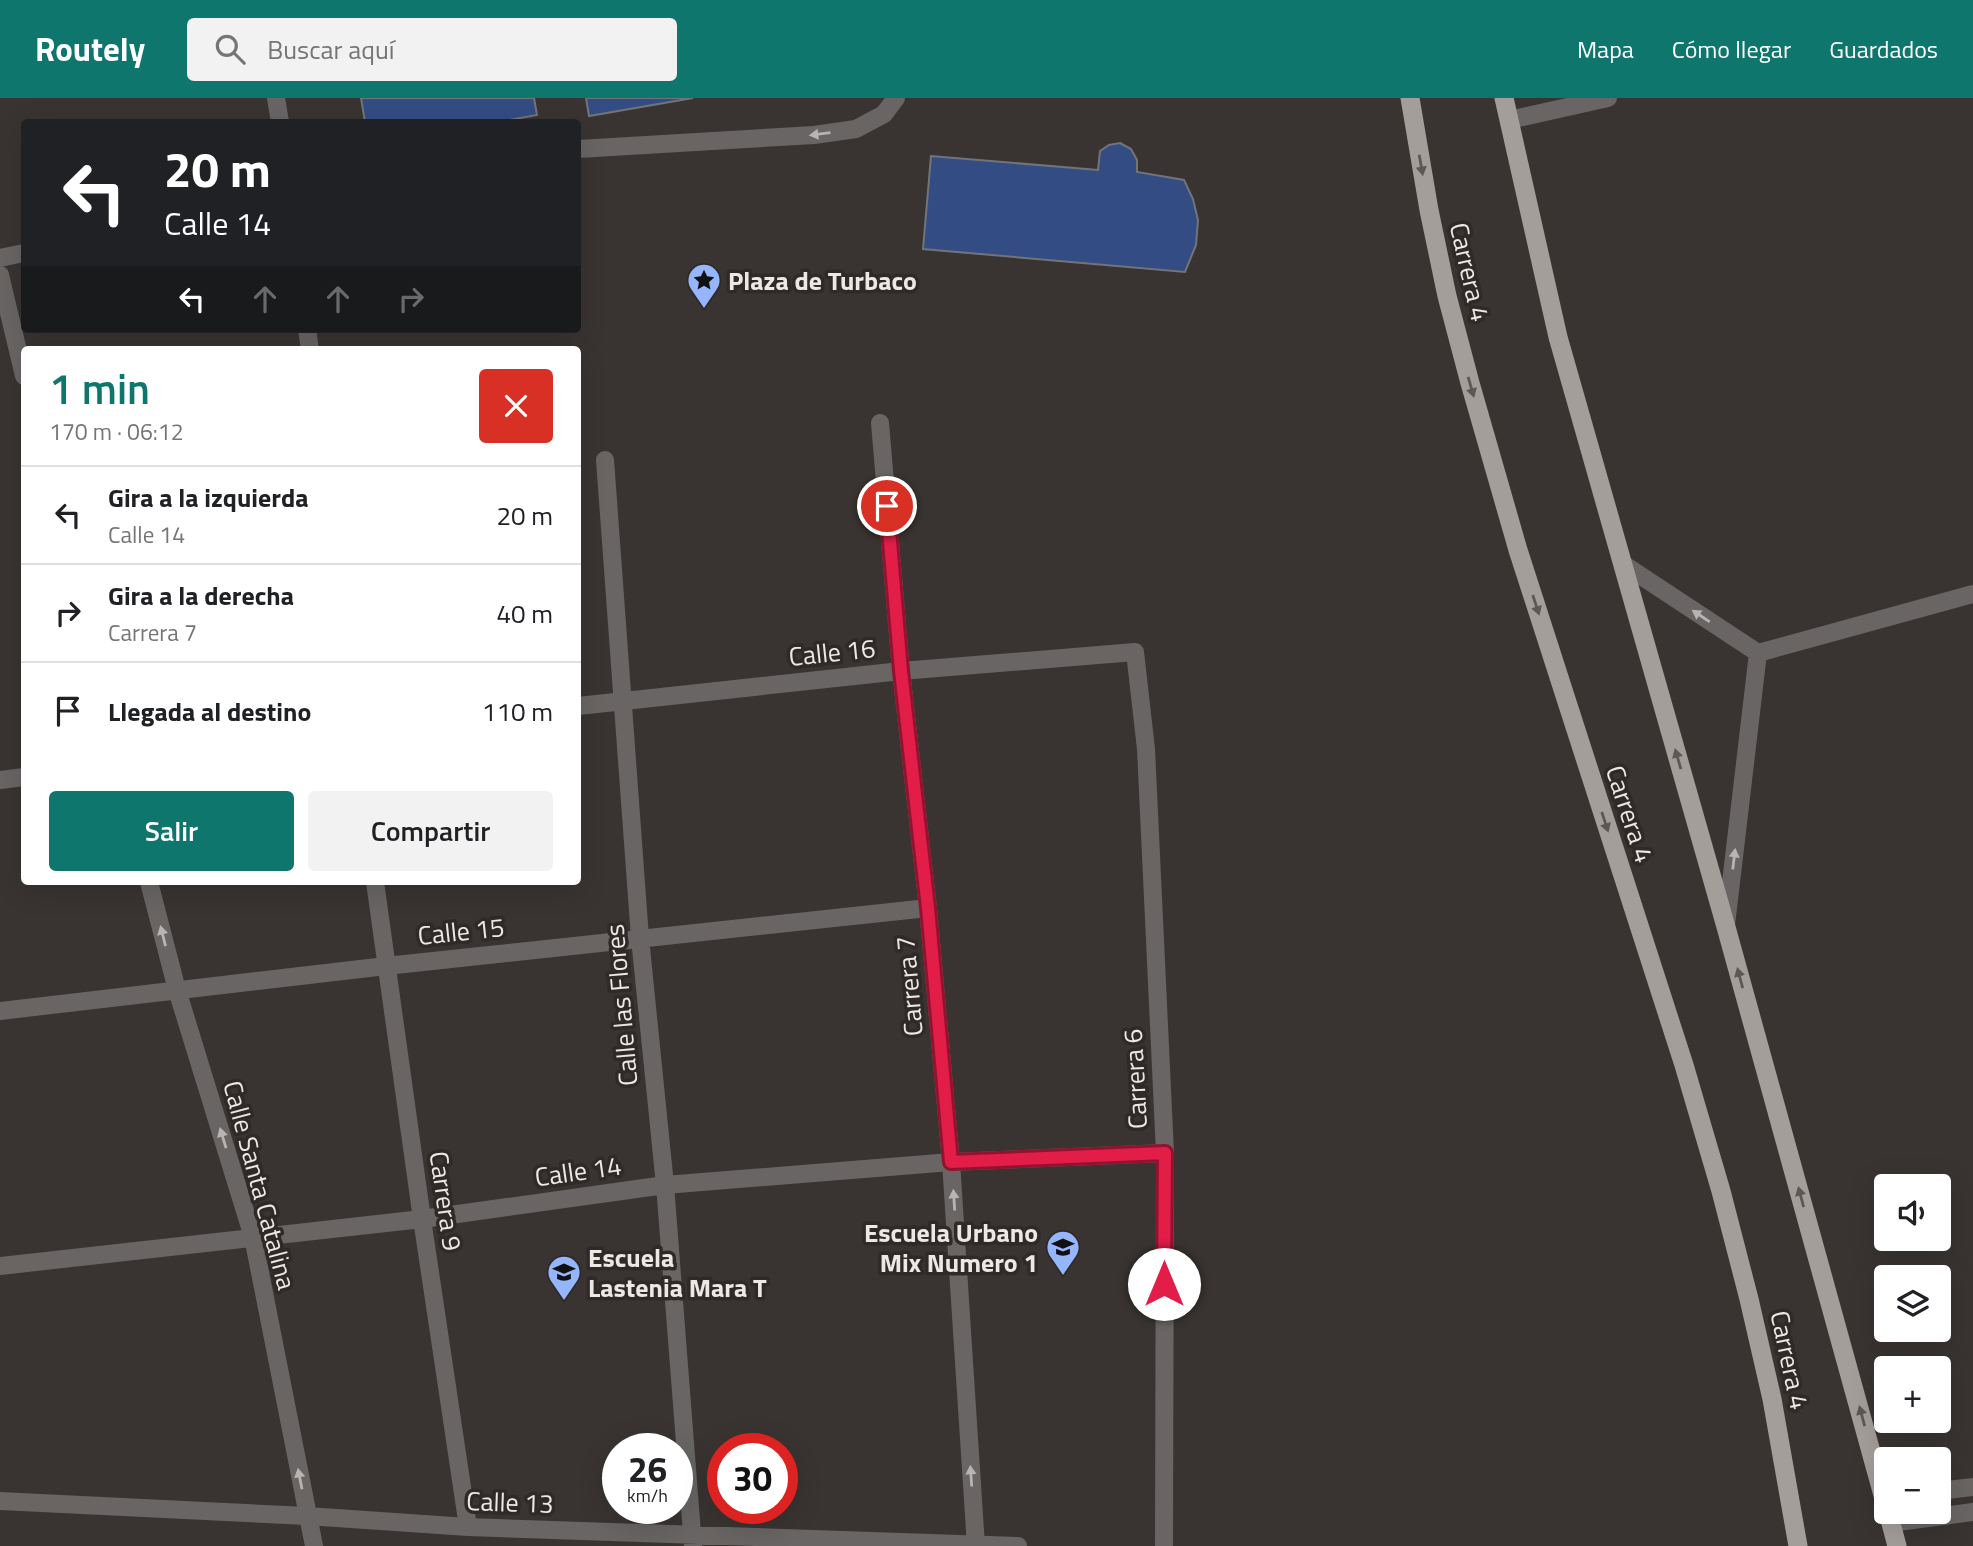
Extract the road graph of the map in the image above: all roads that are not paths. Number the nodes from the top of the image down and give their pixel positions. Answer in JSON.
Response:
{"nodes":[{"id":1,"x":276,"y":98,"type":"edge"},
{"id":2,"x":896,"y":98,"type":"edge"},
{"id":3,"x":1410,"y":98,"type":"edge"},
{"id":4,"x":1504,"y":98,"type":"edge"},
{"id":5,"x":1608,"y":98,"type":"edge"},
{"id":6,"x":280,"y":119,"type":"edge"},
{"id":7,"x":1509,"y":120,"type":"junction"},
{"id":8,"x":581,"y":149,"type":"edge"},
{"id":9,"x":21,"y":254,"type":"edge"},
{"id":10,"x":0,"y":258,"type":"edge"},
{"id":11,"x":0,"y":275,"type":"edge"},
{"id":12,"x":21,"y":363,"type":"edge"},
{"id":13,"x":880,"y":423,"type":"dead end"},
{"id":14,"x":605,"y":460,"type":"dead end"},
{"id":15,"x":1623,"y":564,"type":"junction"},
{"id":16,"x":1973,"y":594,"type":"edge"},
{"id":17,"x":1135,"y":652,"type":"joint"},
{"id":18,"x":1758,"y":653,"type":"junction"},
{"id":19,"x":901,"y":671,"type":"junction"},
{"id":20,"x":622,"y":700,"type":"junction"},
{"id":21,"x":581,"y":706,"type":"edge"},
{"id":22,"x":21,"y":777,"type":"edge"},
{"id":23,"x":0,"y":780,"type":"edge"},
{"id":24,"x":150,"y":885,"type":"edge"},
{"id":25,"x":374,"y":885,"type":"edge"},
{"id":26,"x":928,"y":908,"type":"junction"},
{"id":27,"x":1726,"y":927,"type":"junction"},
{"id":28,"x":640,"y":938,"type":"junction"},
{"id":29,"x":386,"y":966,"type":"junction"},
{"id":30,"x":177,"y":990,"type":"junction"},
{"id":31,"x":0,"y":1011,"type":"edge"},
{"id":32,"x":1165,"y":1153,"type":"junction"},
{"id":33,"x":951,"y":1162,"type":"junction"},
{"id":34,"x":664,"y":1185,"type":"junction"},
{"id":35,"x":422,"y":1219,"type":"junction"},
{"id":36,"x":253,"y":1237,"type":"junction"},
{"id":37,"x":0,"y":1266,"type":"edge"},
{"id":38,"x":1874,"y":1460,"type":"edge"},
{"id":39,"x":1973,"y":1487,"type":"edge"},
{"id":40,"x":1951,"y":1490,"type":"edge"},
{"id":41,"x":0,"y":1501,"type":"edge"},
{"id":42,"x":1951,"y":1511,"type":"edge"},
{"id":43,"x":1973,"y":1512,"type":"edge"},
{"id":44,"x":307,"y":1516,"type":"junction"},
{"id":45,"x":1891,"y":1524,"type":"edge"},
{"id":46,"x":468,"y":1527,"type":"junction"},
{"id":47,"x":693,"y":1541,"type":"edge"},
{"id":48,"x":976,"y":1545,"type":"edge"},
{"id":49,"x":314,"y":1546,"type":"edge"},
{"id":50,"x":1018,"y":1546,"type":"edge"},
{"id":51,"x":1164,"y":1546,"type":"edge"},
{"id":52,"x":1798,"y":1546,"type":"edge"},
{"id":53,"x":1896,"y":1546,"type":"edge"}],
"edges":[{"from":1,"to":6,"type":"street"},
{"from":2,"to":8,"type":"street","one_way":true},
{"from":3,"to":52,"type":"highway","name":"Carrera 4","one_way":true},
{"from":4,"to":7,"type":"highway","name":"Carrera 4"},
{"from":5,"to":7,"type":"street"},
{"from":7,"to":15,"type":"highway","name":"Carrera 4"},
{"from":9,"to":10,"type":"street"},
{"from":11,"to":12,"type":"street"},
{"from":13,"to":19,"type":"street","name":"Carrera 7"},
{"from":14,"to":20,"type":"street","name":"Calle las Flores"},
{"from":18,"to":15,"type":"street","one_way":true},
{"from":27,"to":15,"type":"highway","name":"Carrera 4","one_way":true},
{"from":16,"to":18,"type":"street"},
{"from":17,"to":19,"type":"street","name":"Calle 16"},
{"from":17,"to":32,"type":"street","name":"Carrera 6"},
{"from":27,"to":18,"type":"street","one_way":true},
{"from":19,"to":20,"type":"street","name":"Calle 16"},
{"from":19,"to":26,"type":"street","name":"Carrera 7"},
{"from":20,"to":21,"type":"street","name":"Calle 16"},
{"from":20,"to":28,"type":"street","name":"Calle las Flores"},
{"from":22,"to":23,"type":"street"},
{"from":30,"to":24,"type":"street","name":"Calle Santa Catalina","one_way":true},
{"from":25,"to":29,"type":"street","name":"Carrera 9"},
{"from":26,"to":28,"type":"street","name":"Calle 15"},
{"from":26,"to":33,"type":"street","name":"Carrera 7"},
{"from":38,"to":27,"type":"highway","name":"Carrera 4","one_way":true},
{"from":28,"to":29,"type":"street","name":"Calle 15"},
{"from":28,"to":34,"type":"street","name":"Calle las Flores"},
{"from":29,"to":30,"type":"street","name":"Calle 15"},
{"from":29,"to":35,"type":"street","name":"Carrera 9"},
{"from":30,"to":31,"type":"street","name":"Calle 15"},
{"from":36,"to":30,"type":"street","name":"Calle Santa Catalina","one_way":true},
{"from":32,"to":33,"type":"street","name":"Calle 14"},
{"from":32,"to":51,"type":"street","name":"Carrera 6"},
{"from":33,"to":34,"type":"street","name":"Calle 14"},
{"from":48,"to":33,"type":"street","name":"Carrera 7","one_way":true},
{"from":34,"to":35,"type":"street","name":"Calle 14"},
{"from":34,"to":47,"type":"street","name":"Calle las Flores"},
{"from":35,"to":36,"type":"street","name":"Calle 14"},
{"from":35,"to":46,"type":"street","name":"Carrera 9"},
{"from":36,"to":37,"type":"street","name":"Calle 14"},
{"from":44,"to":36,"type":"street","name":"Calle Santa Catalina","one_way":true},
{"from":39,"to":40,"type":"street"},
{"from":41,"to":44,"type":"street","name":"Calle 13"},
{"from":42,"to":43,"type":"street"},
{"from":44,"to":46,"type":"street","name":"Calle 13"},
{"from":44,"to":49,"type":"street","name":"Calle Santa Catalina"},
{"from":45,"to":53,"type":"highway","name":"Carrera 4"},
{"from":46,"to":47,"type":"street","name":"Calle 13"},
{"from":47,"to":48,"type":"street","name":"Calle 13"},
{"from":48,"to":50,"type":"street","name":"Calle 13"}]}
